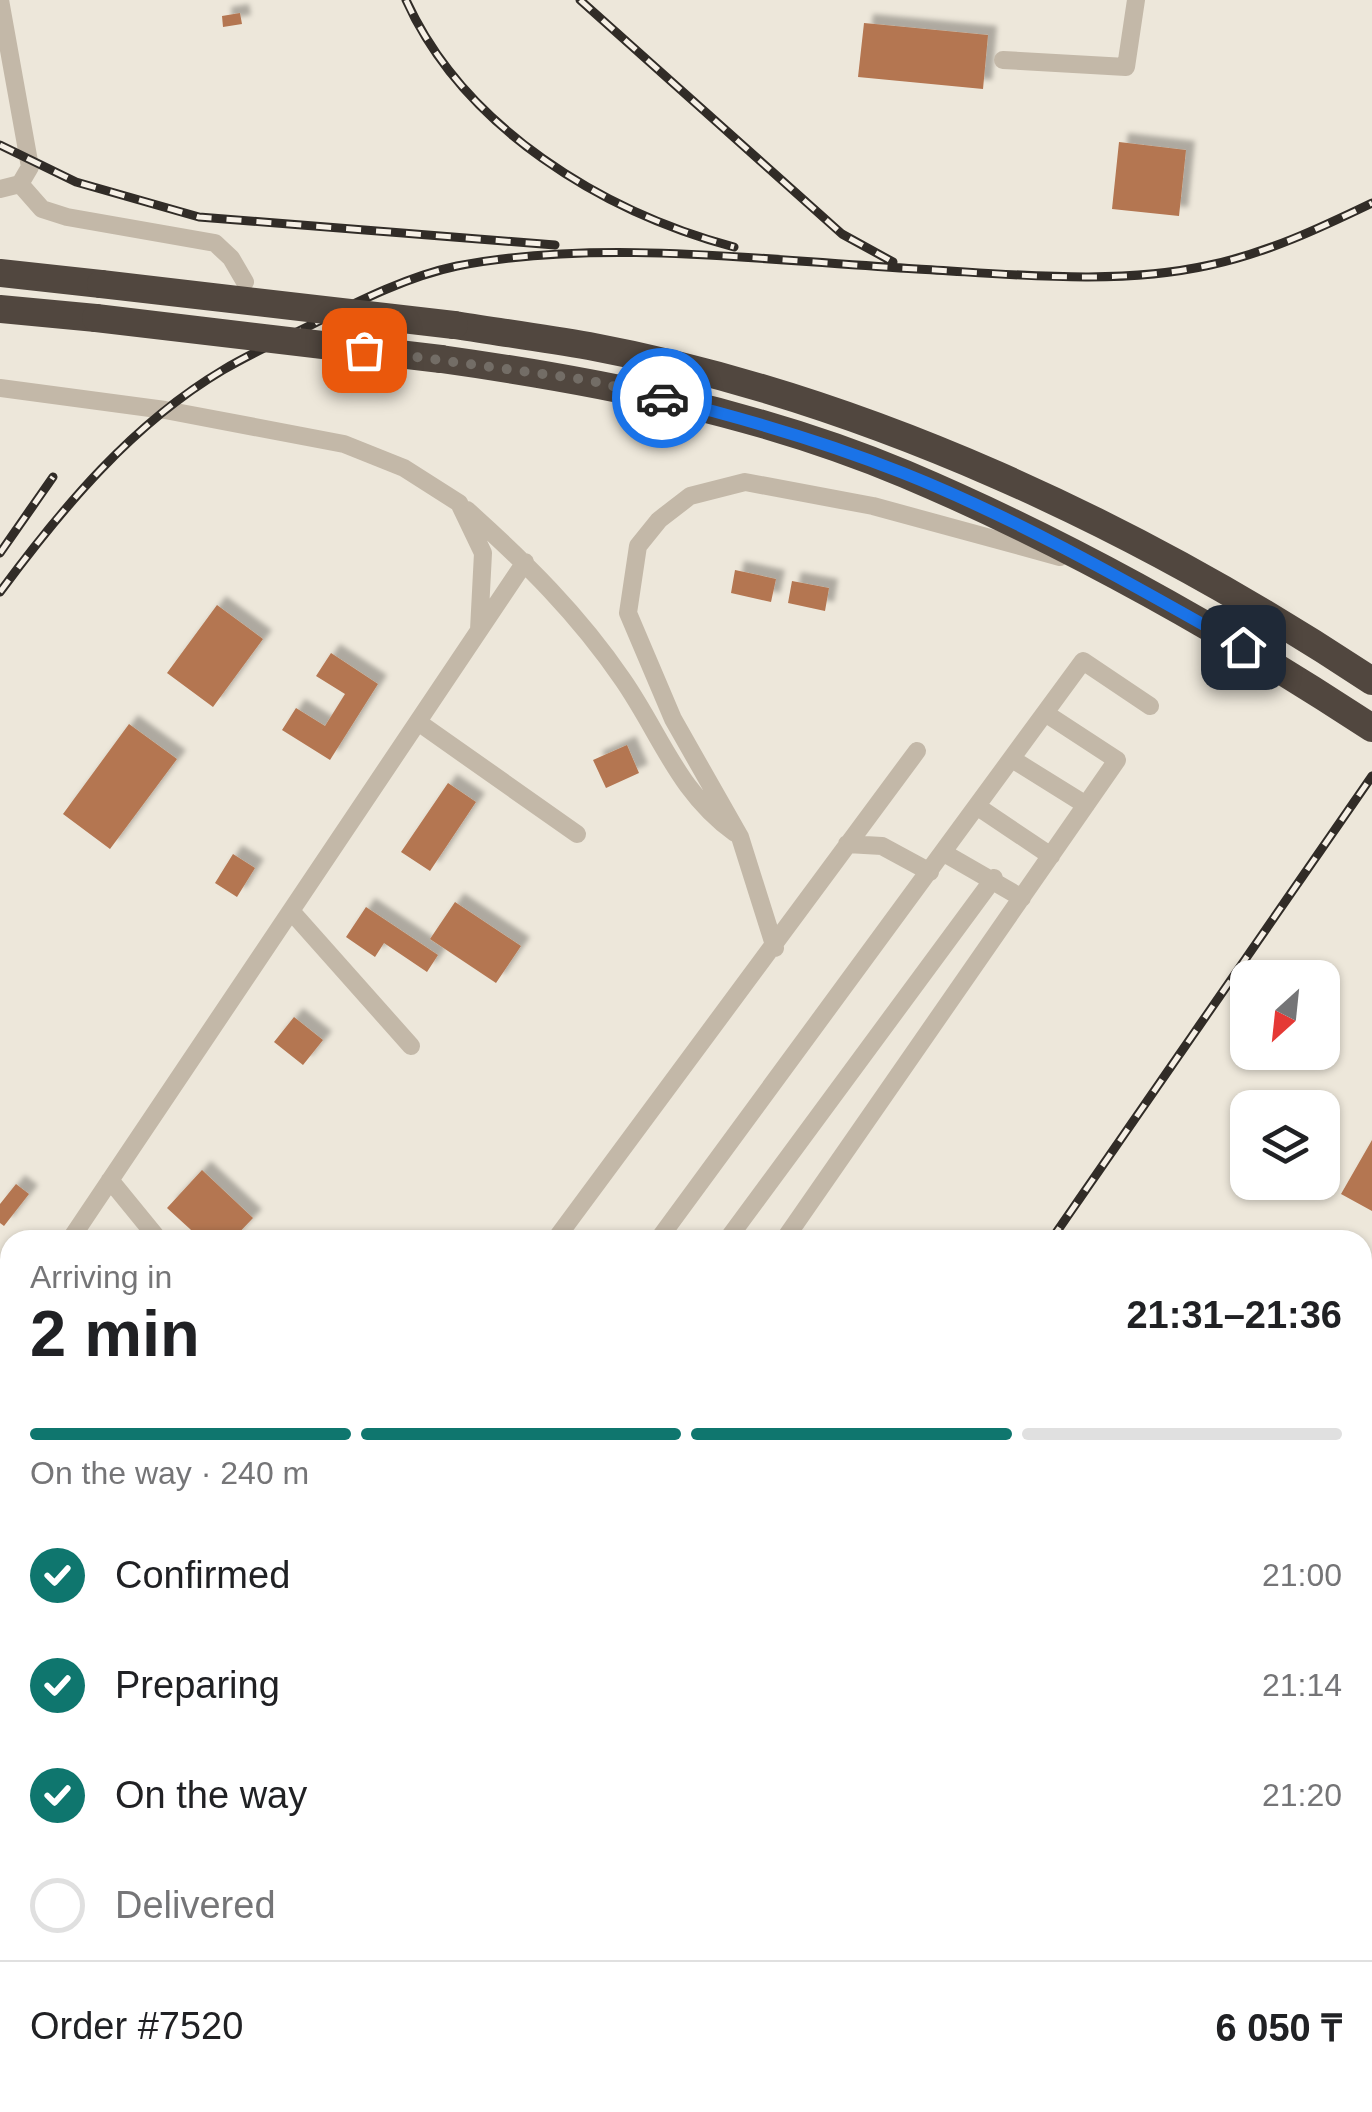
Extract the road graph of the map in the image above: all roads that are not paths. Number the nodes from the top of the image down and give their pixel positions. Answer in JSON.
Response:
{"nodes":[{"id":1,"x":0,"y":0,"type":"edge"},
{"id":2,"x":1136,"y":0,"type":"edge"},
{"id":3,"x":1003,"y":60,"type":"dead end"},
{"id":4,"x":20,"y":184,"type":"junction"},
{"id":5,"x":0,"y":190,"type":"edge"},
{"id":6,"x":0,"y":273,"type":"edge"},
{"id":7,"x":246,"y":282,"type":"dead end"},
{"id":8,"x":0,"y":309,"type":"edge"},
{"id":9,"x":0,"y":388,"type":"edge"},
{"id":10,"x":459,"y":503,"type":"junction"},
{"id":11,"x":526,"y":562,"type":"junction"},
{"id":12,"x":1104,"y":568,"type":"junction"},
{"id":13,"x":478,"y":636,"type":"junction"},
{"id":14,"x":1372,"y":681,"type":"edge"},
{"id":15,"x":1150,"y":706,"type":"dead end"},
{"id":16,"x":1045,"y":713,"type":"junction"},
{"id":17,"x":418,"y":722,"type":"junction"},
{"id":18,"x":1372,"y":728,"type":"edge"},
{"id":19,"x":916,"y":751,"type":"dead end"},
{"id":20,"x":1012,"y":759,"type":"junction"},
{"id":21,"x":1086,"y":805,"type":"junction"},
{"id":22,"x":978,"y":806,"type":"junction"},
{"id":23,"x":577,"y":834,"type":"dead end"},
{"id":24,"x":740,"y":837,"type":"junction"},
{"id":25,"x":847,"y":844,"type":"junction"},
{"id":26,"x":944,"y":853,"type":"junction"},
{"id":27,"x":1051,"y":856,"type":"junction"},
{"id":28,"x":930,"y":872,"type":"junction"},
{"id":29,"x":994,"y":878,"type":"junction"},
{"id":30,"x":1022,"y":898,"type":"junction"},
{"id":31,"x":291,"y":912,"type":"junction"},
{"id":32,"x":774,"y":948,"type":"junction"},
{"id":33,"x":411,"y":1046,"type":"dead end"},
{"id":34,"x":110,"y":1180,"type":"junction"},
{"id":35,"x":77,"y":1230,"type":"edge"},
{"id":36,"x":151,"y":1230,"type":"edge"},
{"id":37,"x":563,"y":1230,"type":"edge"},
{"id":38,"x":665,"y":1230,"type":"edge"},
{"id":39,"x":734,"y":1230,"type":"edge"},
{"id":40,"x":791,"y":1230,"type":"edge"}],
"edges":[{"from":1,"to":4,"type":"street"},
{"from":2,"to":3,"type":"street"},
{"from":4,"to":5,"type":"street"},
{"from":4,"to":7,"type":"street"},
{"from":6,"to":14,"type":"highway","bridge":true},
{"from":8,"to":12,"type":"highway","bridge":true},
{"from":9,"to":10,"type":"street"},
{"from":10,"to":11,"type":"street"},
{"from":10,"to":13,"type":"street"},
{"from":11,"to":13,"type":"street"},
{"from":11,"to":24,"type":"street"},
{"from":12,"to":18,"type":"highway"},
{"from":12,"to":24,"type":"street"},
{"from":13,"to":17,"type":"street"},
{"from":15,"to":16,"type":"street"},
{"from":16,"to":20,"type":"street"},
{"from":16,"to":21,"type":"street"},
{"from":17,"to":23,"type":"street"},
{"from":17,"to":31,"type":"street"},
{"from":19,"to":25,"type":"street"},
{"from":20,"to":21,"type":"street"},
{"from":20,"to":22,"type":"street"},
{"from":21,"to":27,"type":"street"},
{"from":22,"to":26,"type":"street"},
{"from":22,"to":27,"type":"street"},
{"from":24,"to":32,"type":"street"},
{"from":25,"to":28,"type":"street"},
{"from":25,"to":32,"type":"street"},
{"from":26,"to":28,"type":"street"},
{"from":26,"to":29,"type":"street"},
{"from":27,"to":30,"type":"street"},
{"from":28,"to":38,"type":"street"},
{"from":29,"to":30,"type":"street"},
{"from":29,"to":39,"type":"street"},
{"from":30,"to":40,"type":"street"},
{"from":31,"to":33,"type":"street"},
{"from":31,"to":34,"type":"street"},
{"from":32,"to":37,"type":"street"},
{"from":34,"to":35,"type":"street"},
{"from":34,"to":36,"type":"street"}]}
